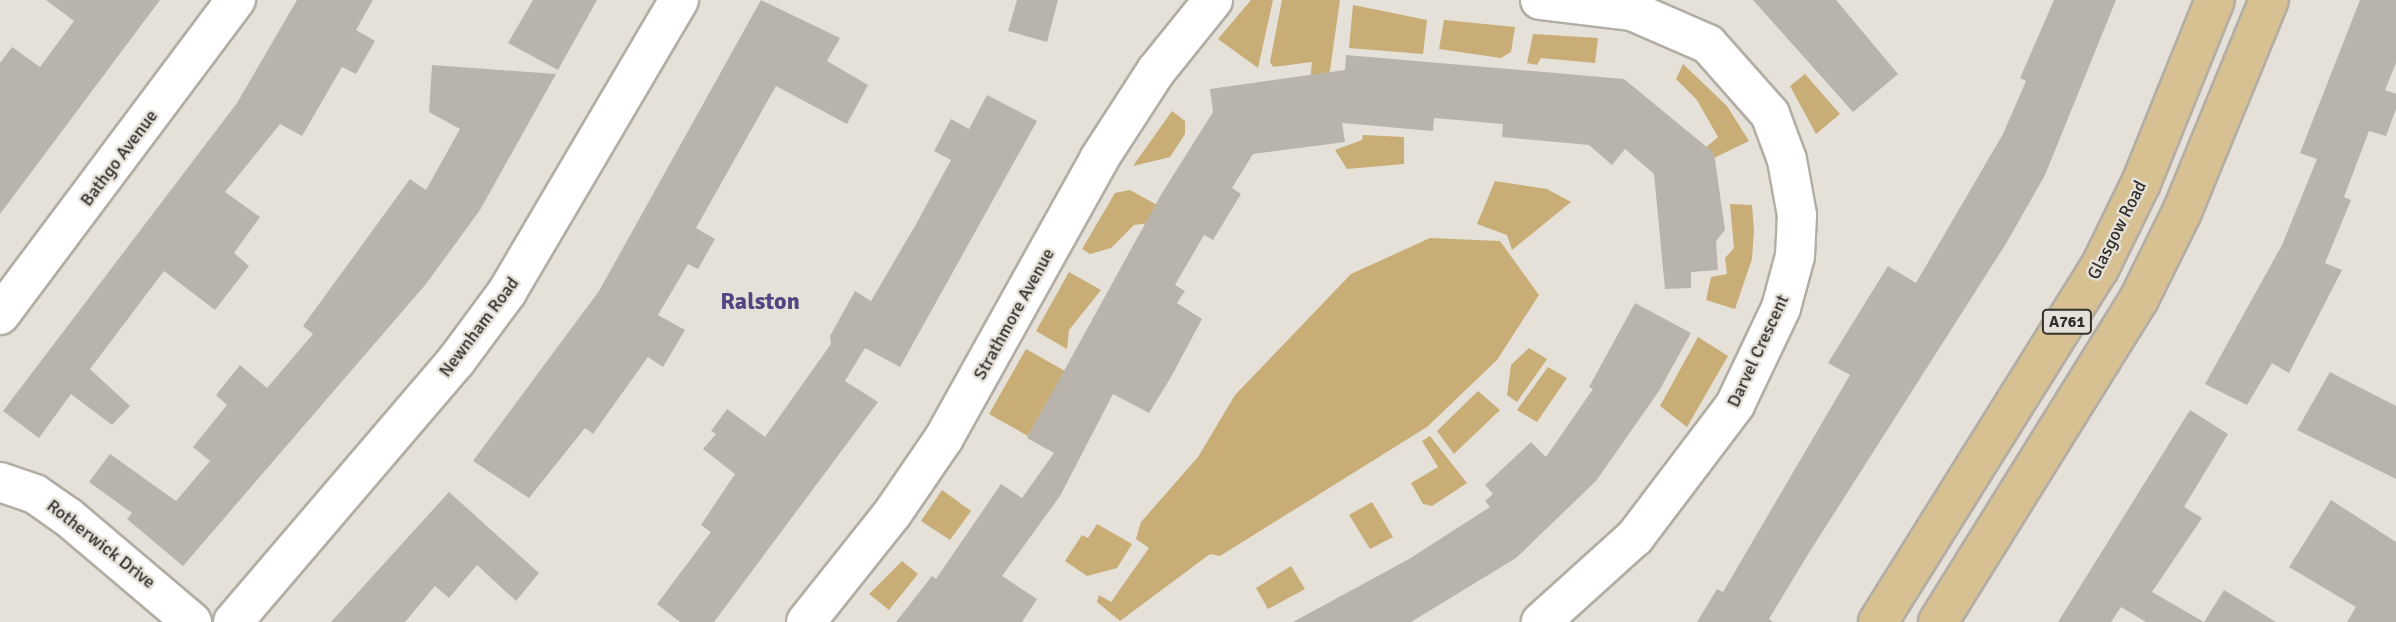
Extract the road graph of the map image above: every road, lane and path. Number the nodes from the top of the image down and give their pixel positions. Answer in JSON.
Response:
{"nodes":[{"id":1,"x":236,"y":0,"type":"edge"},
{"id":2,"x":679,"y":0,"type":"edge"},
{"id":3,"x":1213,"y":0,"type":"edge"},
{"id":4,"x":1540,"y":0,"type":"edge"},
{"id":5,"x":2215,"y":0,"type":"edge"},
{"id":6,"x":2269,"y":0,"type":"edge"},
{"id":7,"x":0,"y":315,"type":"edge"},
{"id":8,"x":0,"y":482,"type":"edge"},
{"id":9,"x":192,"y":622,"type":"edge"},
{"id":10,"x":233,"y":622,"type":"edge"},
{"id":11,"x":806,"y":622,"type":"edge"},
{"id":12,"x":1541,"y":622,"type":"edge"},
{"id":13,"x":1878,"y":622,"type":"edge"},
{"id":14,"x":1938,"y":622,"type":"edge"}],
"edges":[{"from":1,"to":7,"type":"street","name":"Bathgo Avenue"},
{"from":2,"to":10,"type":"street","name":"Newnham Road"},
{"from":3,"to":11,"type":"street","name":"Strathmore Avenue"},
{"from":4,"to":12,"type":"street","name":"Darvel Crescent"},
{"from":5,"to":13,"type":"main road","name":"Glasgow Road","number":"A761"},
{"from":6,"to":14,"type":"main road","number":"A761"},
{"from":8,"to":9,"type":"street","name":"Rotherwick Drive"}]}
